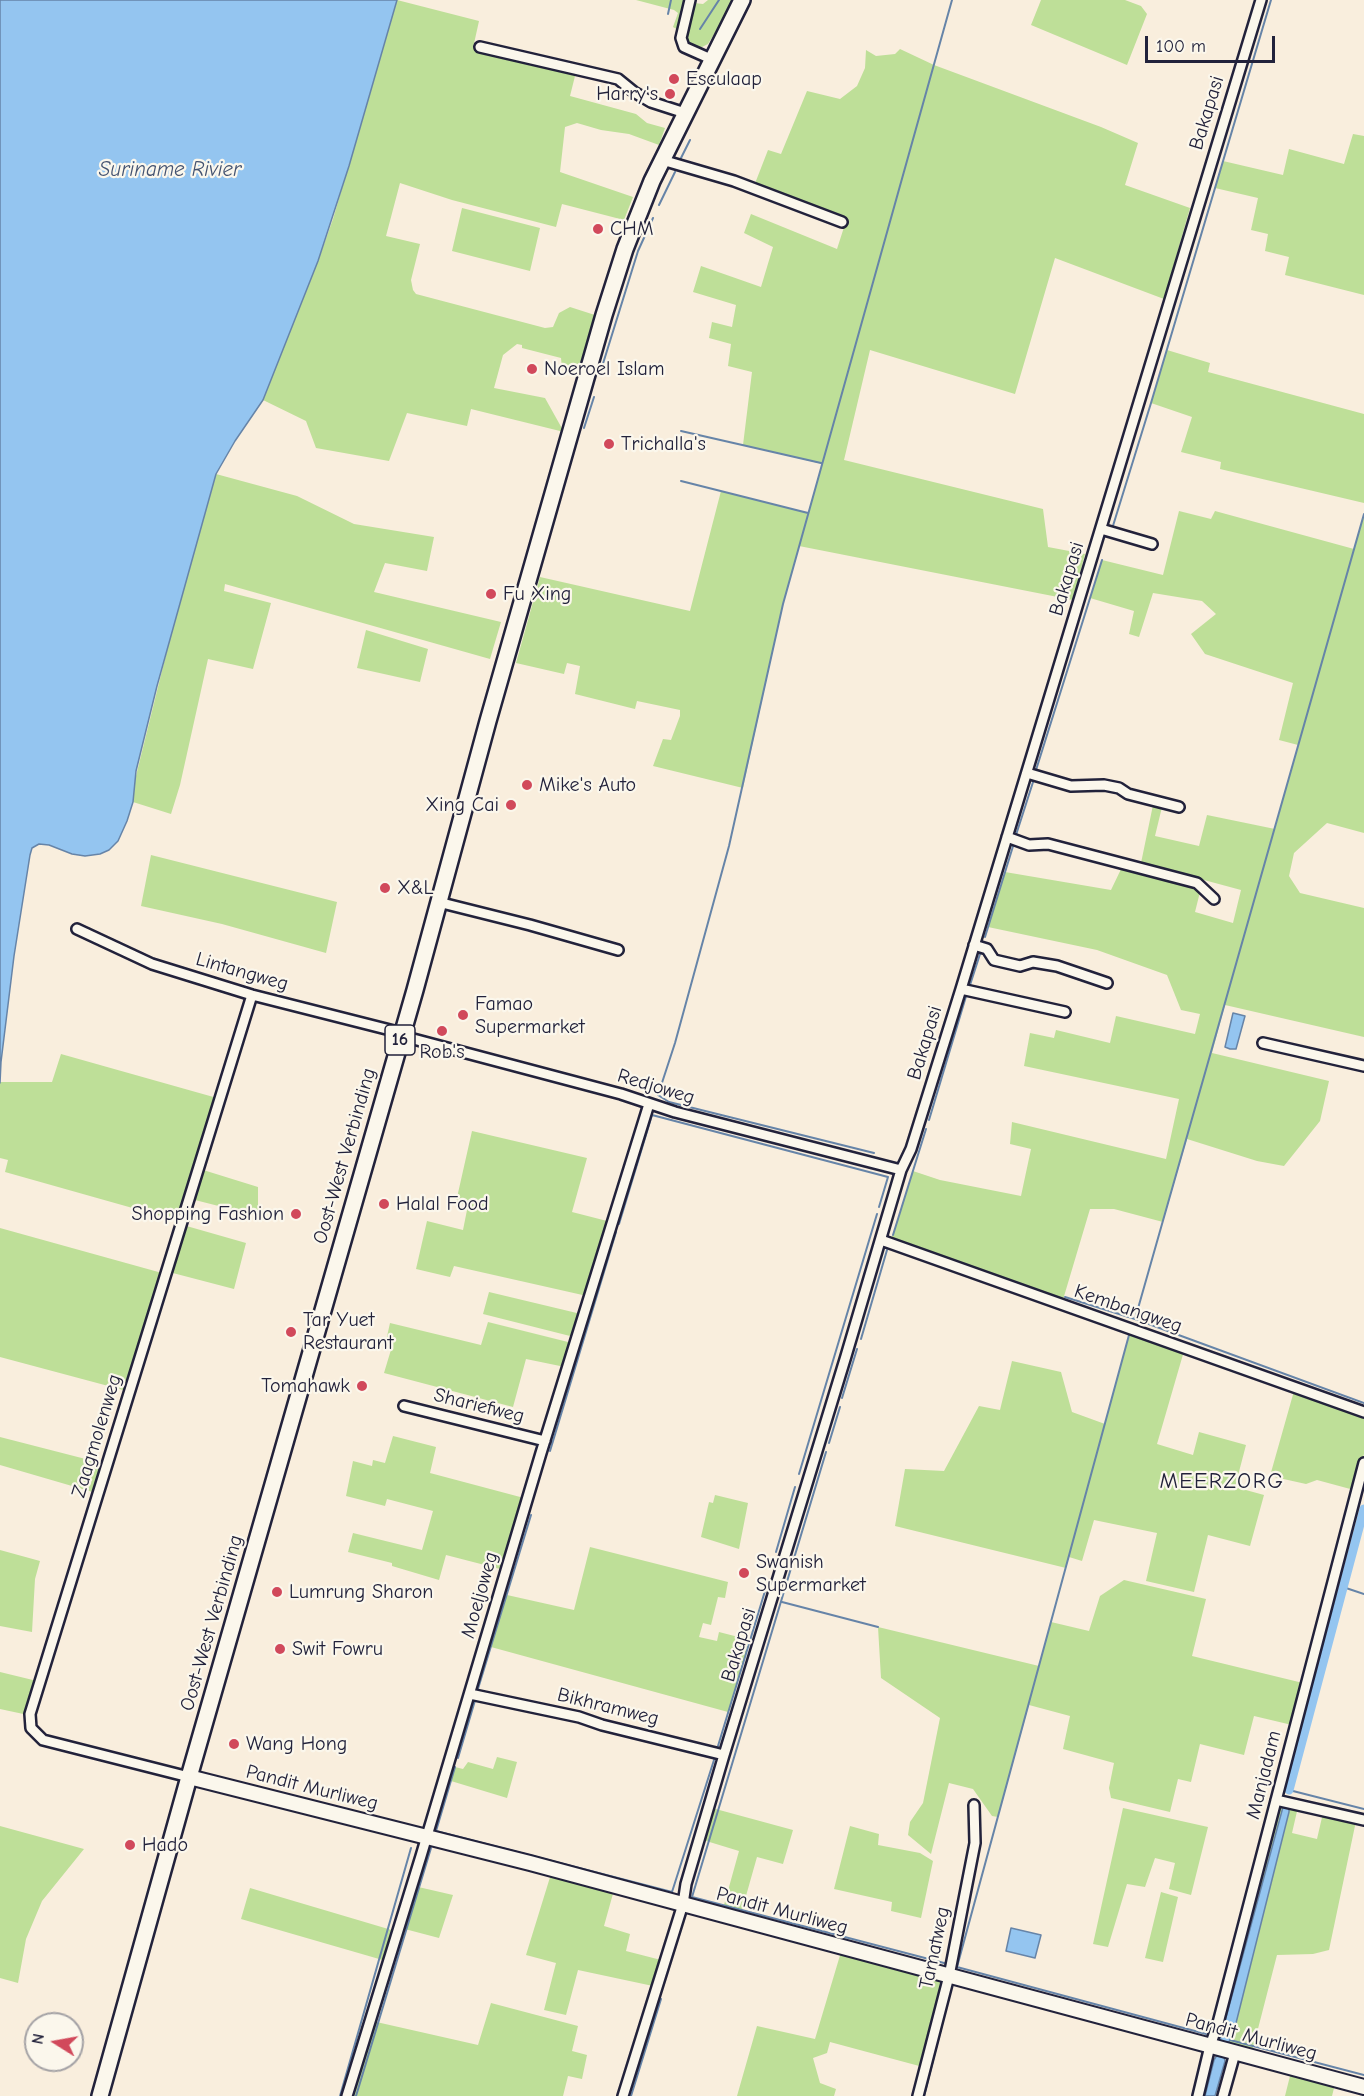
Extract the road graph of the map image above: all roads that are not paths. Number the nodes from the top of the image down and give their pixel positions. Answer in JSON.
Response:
{"nodes":[{"id":1,"x":690,"y":0,"type":"edge"},
{"id":2,"x":741,"y":0,"type":"edge"},
{"id":3,"x":1261,"y":0,"type":"edge"},
{"id":4,"x":480,"y":47,"type":"dead end"},
{"id":5,"x":711,"y":59,"type":"junction"},
{"id":6,"x":685,"y":112,"type":"junction"},
{"id":7,"x":662,"y":160,"type":"junction"},
{"id":8,"x":842,"y":222,"type":"dead end"},
{"id":9,"x":1101,"y":529,"type":"junction"},
{"id":10,"x":1152,"y":544,"type":"dead end"},
{"id":11,"x":1027,"y":773,"type":"junction"},
{"id":12,"x":1179,"y":807,"type":"dead end"},
{"id":13,"x":1007,"y":837,"type":"junction"},
{"id":14,"x":1214,"y":899,"type":"dead end"},
{"id":15,"x":438,"y":902,"type":"junction"},
{"id":16,"x":77,"y":928,"type":"dead end"},
{"id":17,"x":974,"y":945,"type":"junction"},
{"id":18,"x":618,"y":950,"type":"dead end"},
{"id":19,"x":1107,"y":983,"type":"dead end"},
{"id":20,"x":961,"y":989,"type":"junction"},
{"id":21,"x":252,"y":995,"type":"junction"},
{"id":22,"x":1065,"y":1012,"type":"dead end"},
{"id":23,"x":402,"y":1034,"type":"junction"},
{"id":24,"x":1263,"y":1043,"type":"dead end"},
{"id":25,"x":1364,"y":1066,"type":"edge"},
{"id":26,"x":649,"y":1104,"type":"junction"},
{"id":27,"x":901,"y":1170,"type":"junction"},
{"id":28,"x":881,"y":1240,"type":"junction"},
{"id":29,"x":405,"y":1406,"type":"dead end"},
{"id":30,"x":1364,"y":1412,"type":"edge"},
{"id":31,"x":545,"y":1441,"type":"junction"},
{"id":32,"x":1364,"y":1463,"type":"edge"},
{"id":33,"x":476,"y":1695,"type":"junction"},
{"id":34,"x":724,"y":1755,"type":"junction"},
{"id":35,"x":189,"y":1777,"type":"junction"},
{"id":36,"x":1276,"y":1800,"type":"junction"},
{"id":37,"x":974,"y":1805,"type":"dead end"},
{"id":38,"x":1364,"y":1820,"type":"edge"},
{"id":39,"x":426,"y":1838,"type":"junction"},
{"id":40,"x":683,"y":1904,"type":"junction"},
{"id":41,"x":948,"y":1976,"type":"junction"},
{"id":42,"x":1213,"y":2047,"type":"junction"},
{"id":43,"x":1234,"y":2052,"type":"junction"},
{"id":44,"x":1364,"y":2087,"type":"edge"},
{"id":45,"x":100,"y":2096,"type":"edge"},
{"id":46,"x":347,"y":2096,"type":"edge"},
{"id":47,"x":622,"y":2096,"type":"edge"},
{"id":48,"x":918,"y":2096,"type":"edge"},
{"id":49,"x":1198,"y":2096,"type":"edge"},
{"id":50,"x":1223,"y":2096,"type":"edge"}],
"edges":[{"from":1,"to":5,"type":"street"},
{"from":2,"to":5,"type":"main road","name":"Oost-West Verbinding","number":"16"},
{"from":3,"to":9,"type":"street","name":"Bakapasi"},
{"from":4,"to":6,"type":"street"},
{"from":5,"to":6,"type":"main road","name":"Oost-West Verbinding","number":"16"},
{"from":6,"to":7,"type":"main road","name":"Oost-West Verbinding","number":"16"},
{"from":7,"to":8,"type":"street"},
{"from":7,"to":15,"type":"main road","name":"Oost-West Verbinding","number":"16"},
{"from":9,"to":10,"type":"street"},
{"from":9,"to":11,"type":"street","name":"Bakapasi"},
{"from":11,"to":12,"type":"street"},
{"from":11,"to":13,"type":"street","name":"Bakapasi"},
{"from":13,"to":14,"type":"street"},
{"from":13,"to":17,"type":"street","name":"Bakapasi"},
{"from":15,"to":18,"type":"street"},
{"from":15,"to":23,"type":"main road","name":"Oost-West Verbinding","number":"16"},
{"from":16,"to":21,"type":"street","name":"Lintangweg"},
{"from":17,"to":19,"type":"street"},
{"from":17,"to":20,"type":"street","name":"Bakapasi"},
{"from":20,"to":22,"type":"street"},
{"from":20,"to":27,"type":"street","name":"Bakapasi"},
{"from":21,"to":23,"type":"street","name":"Lintangweg"},
{"from":21,"to":35,"type":"street","name":"Zaagmolenweg"},
{"from":23,"to":26,"type":"street","name":"Redjoweg"},
{"from":23,"to":35,"type":"main road","name":"Oost-West Verbinding","number":"16"},
{"from":24,"to":25,"type":"street"},
{"from":26,"to":27,"type":"street","name":"Redjoweg"},
{"from":26,"to":31,"type":"street","name":"Moeljoweg"},
{"from":27,"to":28,"type":"street","name":"Bakapasi"},
{"from":28,"to":30,"type":"street","name":"Kembangweg"},
{"from":28,"to":34,"type":"street","name":"Bakapasi"},
{"from":29,"to":31,"type":"street","name":"Shariefweg"},
{"from":31,"to":33,"type":"street","name":"Moeljoweg"},
{"from":32,"to":36,"type":"street","name":"Manjadam"},
{"from":33,"to":34,"type":"street","name":"Bikhramweg"},
{"from":33,"to":39,"type":"street","name":"Moeljoweg"},
{"from":34,"to":40,"type":"street","name":"Bakapasi"},
{"from":35,"to":39,"type":"street","name":"Pandit Murliweg"},
{"from":35,"to":45,"type":"main road","name":"Oost-West Verbinding","number":"16"},
{"from":36,"to":38,"type":"street"},
{"from":36,"to":42,"type":"street","name":"Manjadam"},
{"from":37,"to":41,"type":"street","name":"Tamatweg"},
{"from":39,"to":40,"type":"street","name":"Pandit Murliweg"},
{"from":39,"to":46,"type":"street","name":"Moeljoweg"},
{"from":40,"to":41,"type":"street","name":"Pandit Murliweg"},
{"from":40,"to":47,"type":"street","name":"Bakapasi"},
{"from":41,"to":42,"type":"street","name":"Pandit Murliweg"},
{"from":41,"to":48,"type":"street","name":"Tamatweg"},
{"from":42,"to":43,"type":"street","name":"Pandit Murliweg"},
{"from":42,"to":49,"type":"street","name":"Manjadam"},
{"from":43,"to":44,"type":"street","name":"Pandit Murliweg"},
{"from":43,"to":50,"type":"street"}]}
